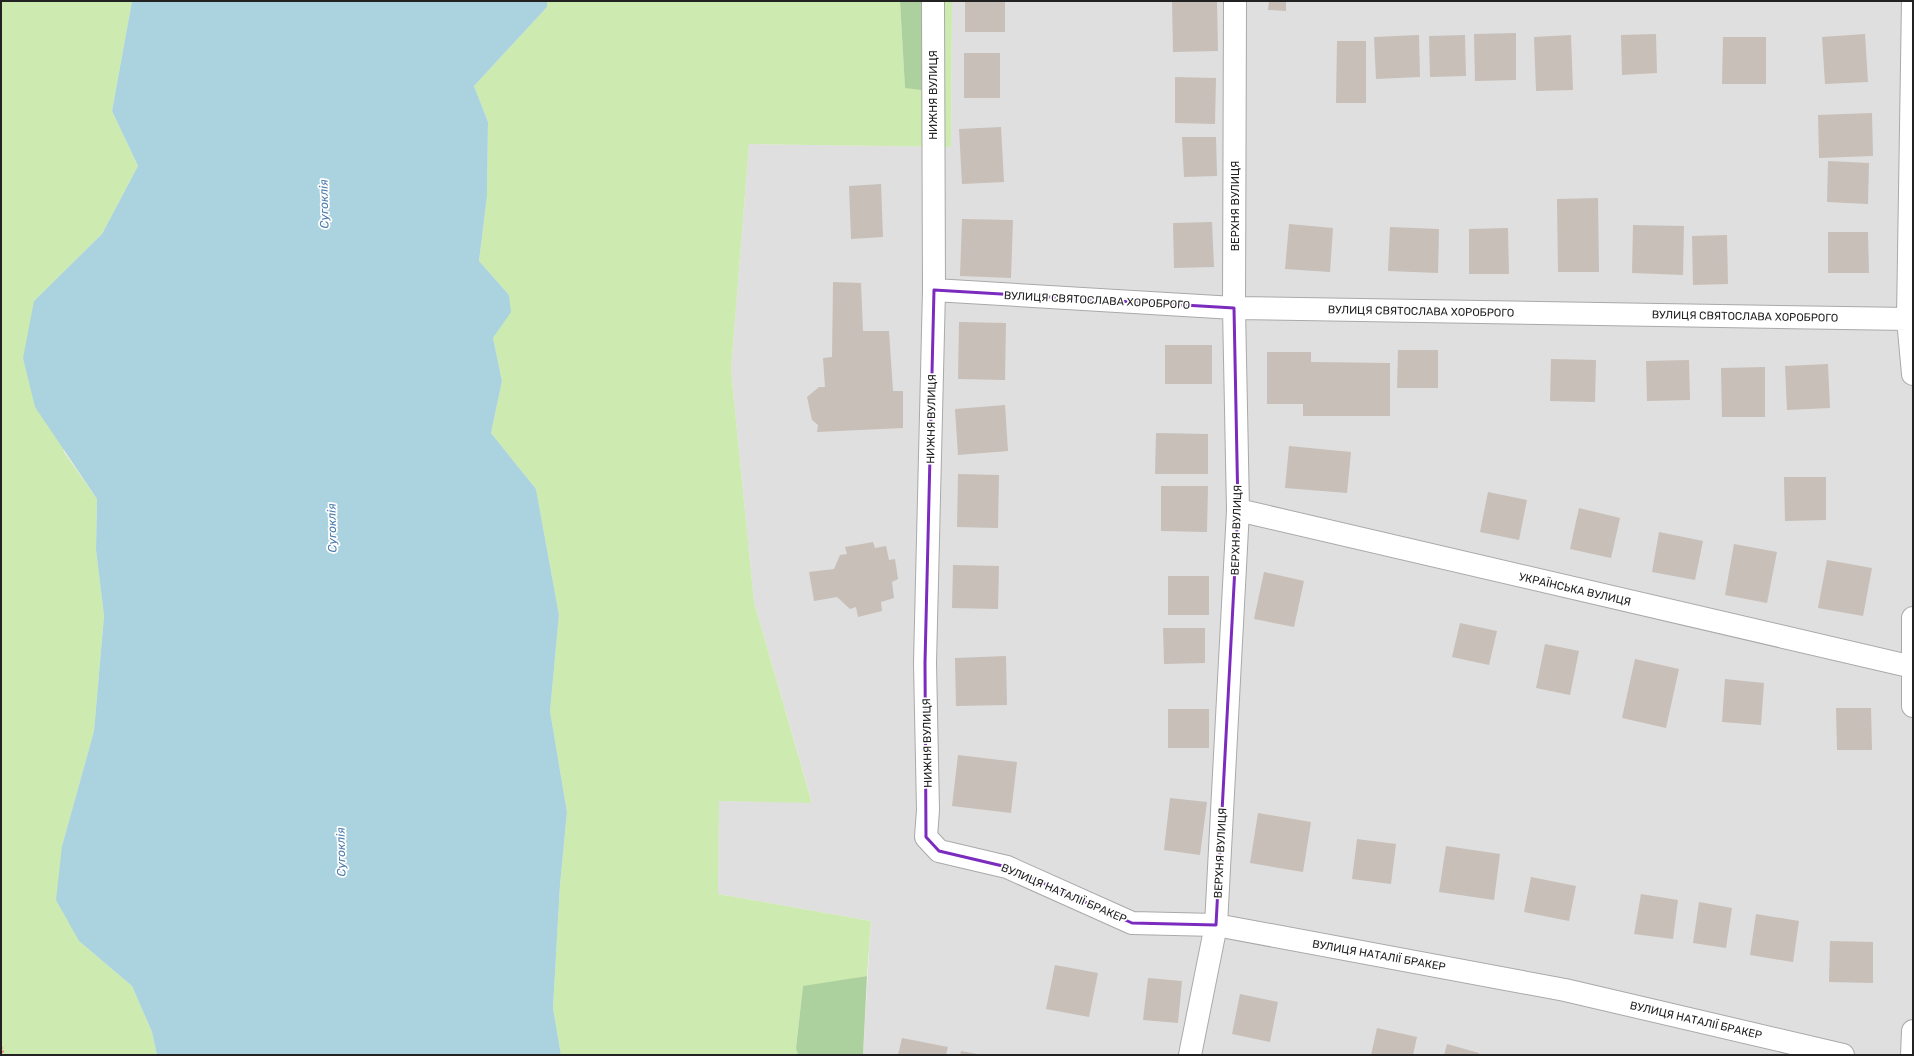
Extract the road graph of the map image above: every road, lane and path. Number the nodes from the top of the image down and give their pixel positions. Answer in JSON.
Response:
{"nodes":[{"id":1,"x":933,"y":1,"type":"edge"},
{"id":2,"x":1235,"y":1,"type":"edge"},
{"id":3,"x":1913,"y":1,"type":"edge"},
{"id":4,"x":934,"y":290,"type":"junction"},
{"id":5,"x":1234,"y":308,"type":"junction"},
{"id":6,"x":1908,"y":319,"type":"junction"},
{"id":7,"x":1913,"y":374,"type":"edge"},
{"id":8,"x":1238,"y":510,"type":"junction"},
{"id":9,"x":1913,"y":618,"type":"edge"},
{"id":10,"x":1913,"y":667,"type":"edge"},
{"id":11,"x":1913,"y":706,"type":"edge"},
{"id":12,"x":926,"y":837,"type":"joint"},
{"id":13,"x":1216,"y":925,"type":"junction"},
{"id":14,"x":1913,"y":1031,"type":"edge"},
{"id":15,"x":1,"y":1047,"type":"edge"},
{"id":16,"x":4,"y":1055,"type":"edge"},
{"id":17,"x":1190,"y":1055,"type":"edge"},
{"id":18,"x":1844,"y":1055,"type":"edge"},
{"id":19,"x":1912,"y":1055,"type":"edge"}],
"edges":[{"from":1,"to":4,"type":"street","name":"НИЖНЯ ВУЛИЦЯ"},
{"from":2,"to":5,"type":"street","name":"ВЕРХНЯ ВУЛИЦЯ"},
{"from":3,"to":6,"type":"street"},
{"from":4,"to":5,"type":"street","name":"ВУЛИЦЯ СВЯТОСЛАВА ХОРОБРОГО"},
{"from":4,"to":12,"type":"street","name":"НИЖНЯ ВУЛИЦЯ"},
{"from":5,"to":6,"type":"street","name":"ВУЛИЦЯ СВЯТОСЛАВА ХОРОБРОГО"},
{"from":5,"to":8,"type":"street","name":"ВЕРХНЯ ВУЛИЦЯ"},
{"from":6,"to":7,"type":"street"},
{"from":8,"to":10,"type":"street","name":"УКРАЇНСЬКА ВУЛИЦЯ"},
{"from":8,"to":13,"type":"street","name":"ВЕРХНЯ ВУЛИЦЯ"},
{"from":9,"to":10,"type":"street"},
{"from":10,"to":11,"type":"street"},
{"from":12,"to":13,"type":"street","name":"ВУЛИЦЯ НАТАЛІЇ БРАКЕР"},
{"from":13,"to":17,"type":"street","name":"ВЕРХНЯ ВУЛИЦЯ"},
{"from":13,"to":18,"type":"street","name":"ВУЛИЦЯ НАТАЛІЇ БРАКЕР"},
{"from":14,"to":19,"type":"street"},
{"from":15,"to":16,"type":"path"}]}
